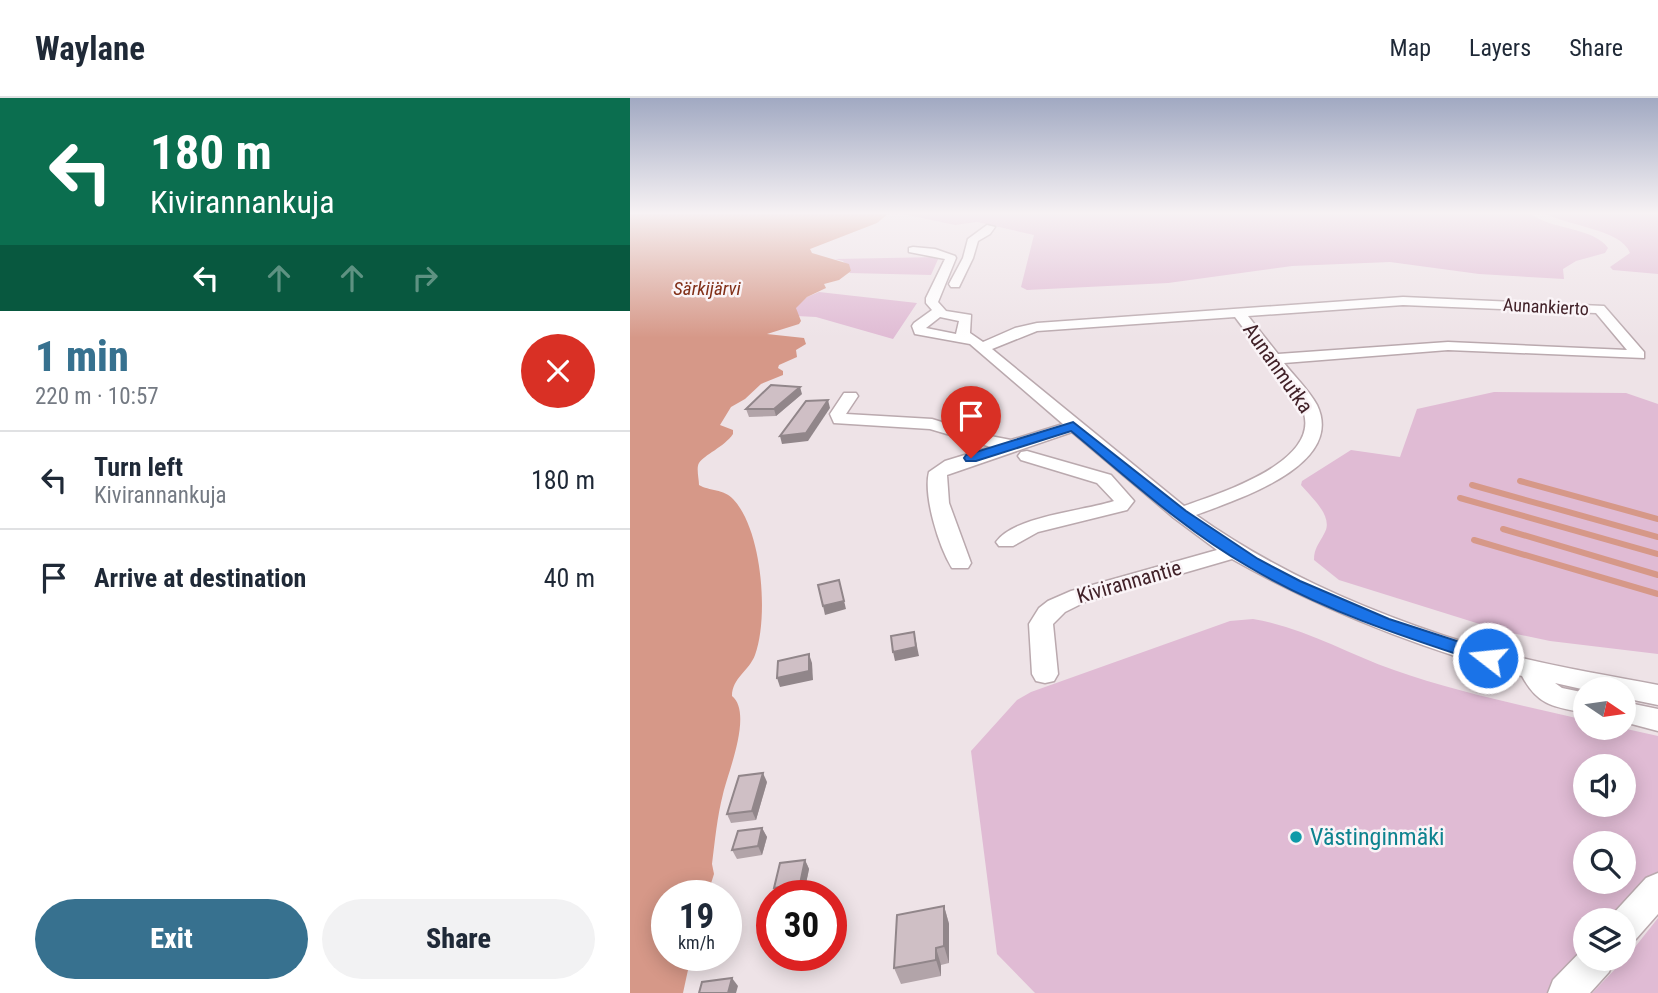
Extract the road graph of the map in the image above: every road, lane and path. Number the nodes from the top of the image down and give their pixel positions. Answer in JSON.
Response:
{"nodes":[{"id":1,"x":938,"y":255,"type":"edge"},
{"id":2,"x":969,"y":255,"type":"edge"},
{"id":3,"x":968,"y":258,"type":"junction"},
{"id":4,"x":948,"y":266,"type":"junction"},
{"id":5,"x":955,"y":284,"type":"dead end"},
{"id":6,"x":937,"y":313,"type":"junction"},
{"id":7,"x":1239,"y":313,"type":"junction"},
{"id":8,"x":974,"y":343,"type":"junction"},
{"id":9,"x":1273,"y":359,"type":"junction"},
{"id":10,"x":848,"y":398,"type":"dead end"},
{"id":11,"x":1073,"y":426,"type":"junction"},
{"id":12,"x":1019,"y":451,"type":"junction"},
{"id":13,"x":1113,"y":458,"type":"junction"},
{"id":14,"x":1086,"y":474,"type":"junction"},
{"id":15,"x":1181,"y":514,"type":"junction"},
{"id":16,"x":1006,"y":542,"type":"dead end"},
{"id":17,"x":1234,"y":552,"type":"junction"},
{"id":18,"x":960,"y":563,"type":"dead end"},
{"id":19,"x":1531,"y":669,"type":"junction"},
{"id":20,"x":1045,"y":674,"type":"dead end"},
{"id":21,"x":1658,"y":695,"type":"edge"},
{"id":22,"x":1573,"y":700,"type":"edge"},
{"id":23,"x":1636,"y":715,"type":"edge"},
{"id":24,"x":1658,"y":720,"type":"edge"},
{"id":25,"x":1658,"y":890,"type":"edge"},
{"id":26,"x":1636,"y":914,"type":"edge"},
{"id":27,"x":1585,"y":971,"type":"edge"},
{"id":28,"x":1566,"y":993,"type":"edge"}],
"edges":[{"from":1,"to":4,"type":"street"},
{"from":2,"to":3,"type":"street"},
{"from":3,"to":4,"type":"street"},
{"from":3,"to":5,"type":"street"},
{"from":4,"to":6,"type":"street"},
{"from":6,"to":8,"type":"street"},
{"from":6,"to":8,"type":"street"},
{"from":7,"to":8,"type":"street","name":"Aunankierto"},
{"from":7,"to":9,"type":"street","name":"Aunanmutka"},
{"from":7,"to":9,"type":"street","name":"Aunankierto"},
{"from":8,"to":11,"type":"street"},
{"from":9,"to":15,"type":"street","name":"Aunanmutka"},
{"from":10,"to":12,"type":"street"},
{"from":11,"to":12,"type":"street"},
{"from":11,"to":13,"type":"street"},
{"from":12,"to":14,"type":"street"},
{"from":12,"to":18,"type":"street"},
{"from":13,"to":14,"type":"street"},
{"from":13,"to":15,"type":"street"},
{"from":14,"to":16,"type":"street"},
{"from":15,"to":17,"type":"street"},
{"from":17,"to":19,"type":"street"},
{"from":17,"to":20,"type":"street","name":"Kivirannantie"},
{"from":19,"to":21,"type":"street"},
{"from":19,"to":22,"type":"street"},
{"from":23,"to":24,"type":"street"},
{"from":25,"to":26,"type":"street"},
{"from":27,"to":28,"type":"street"}]}
